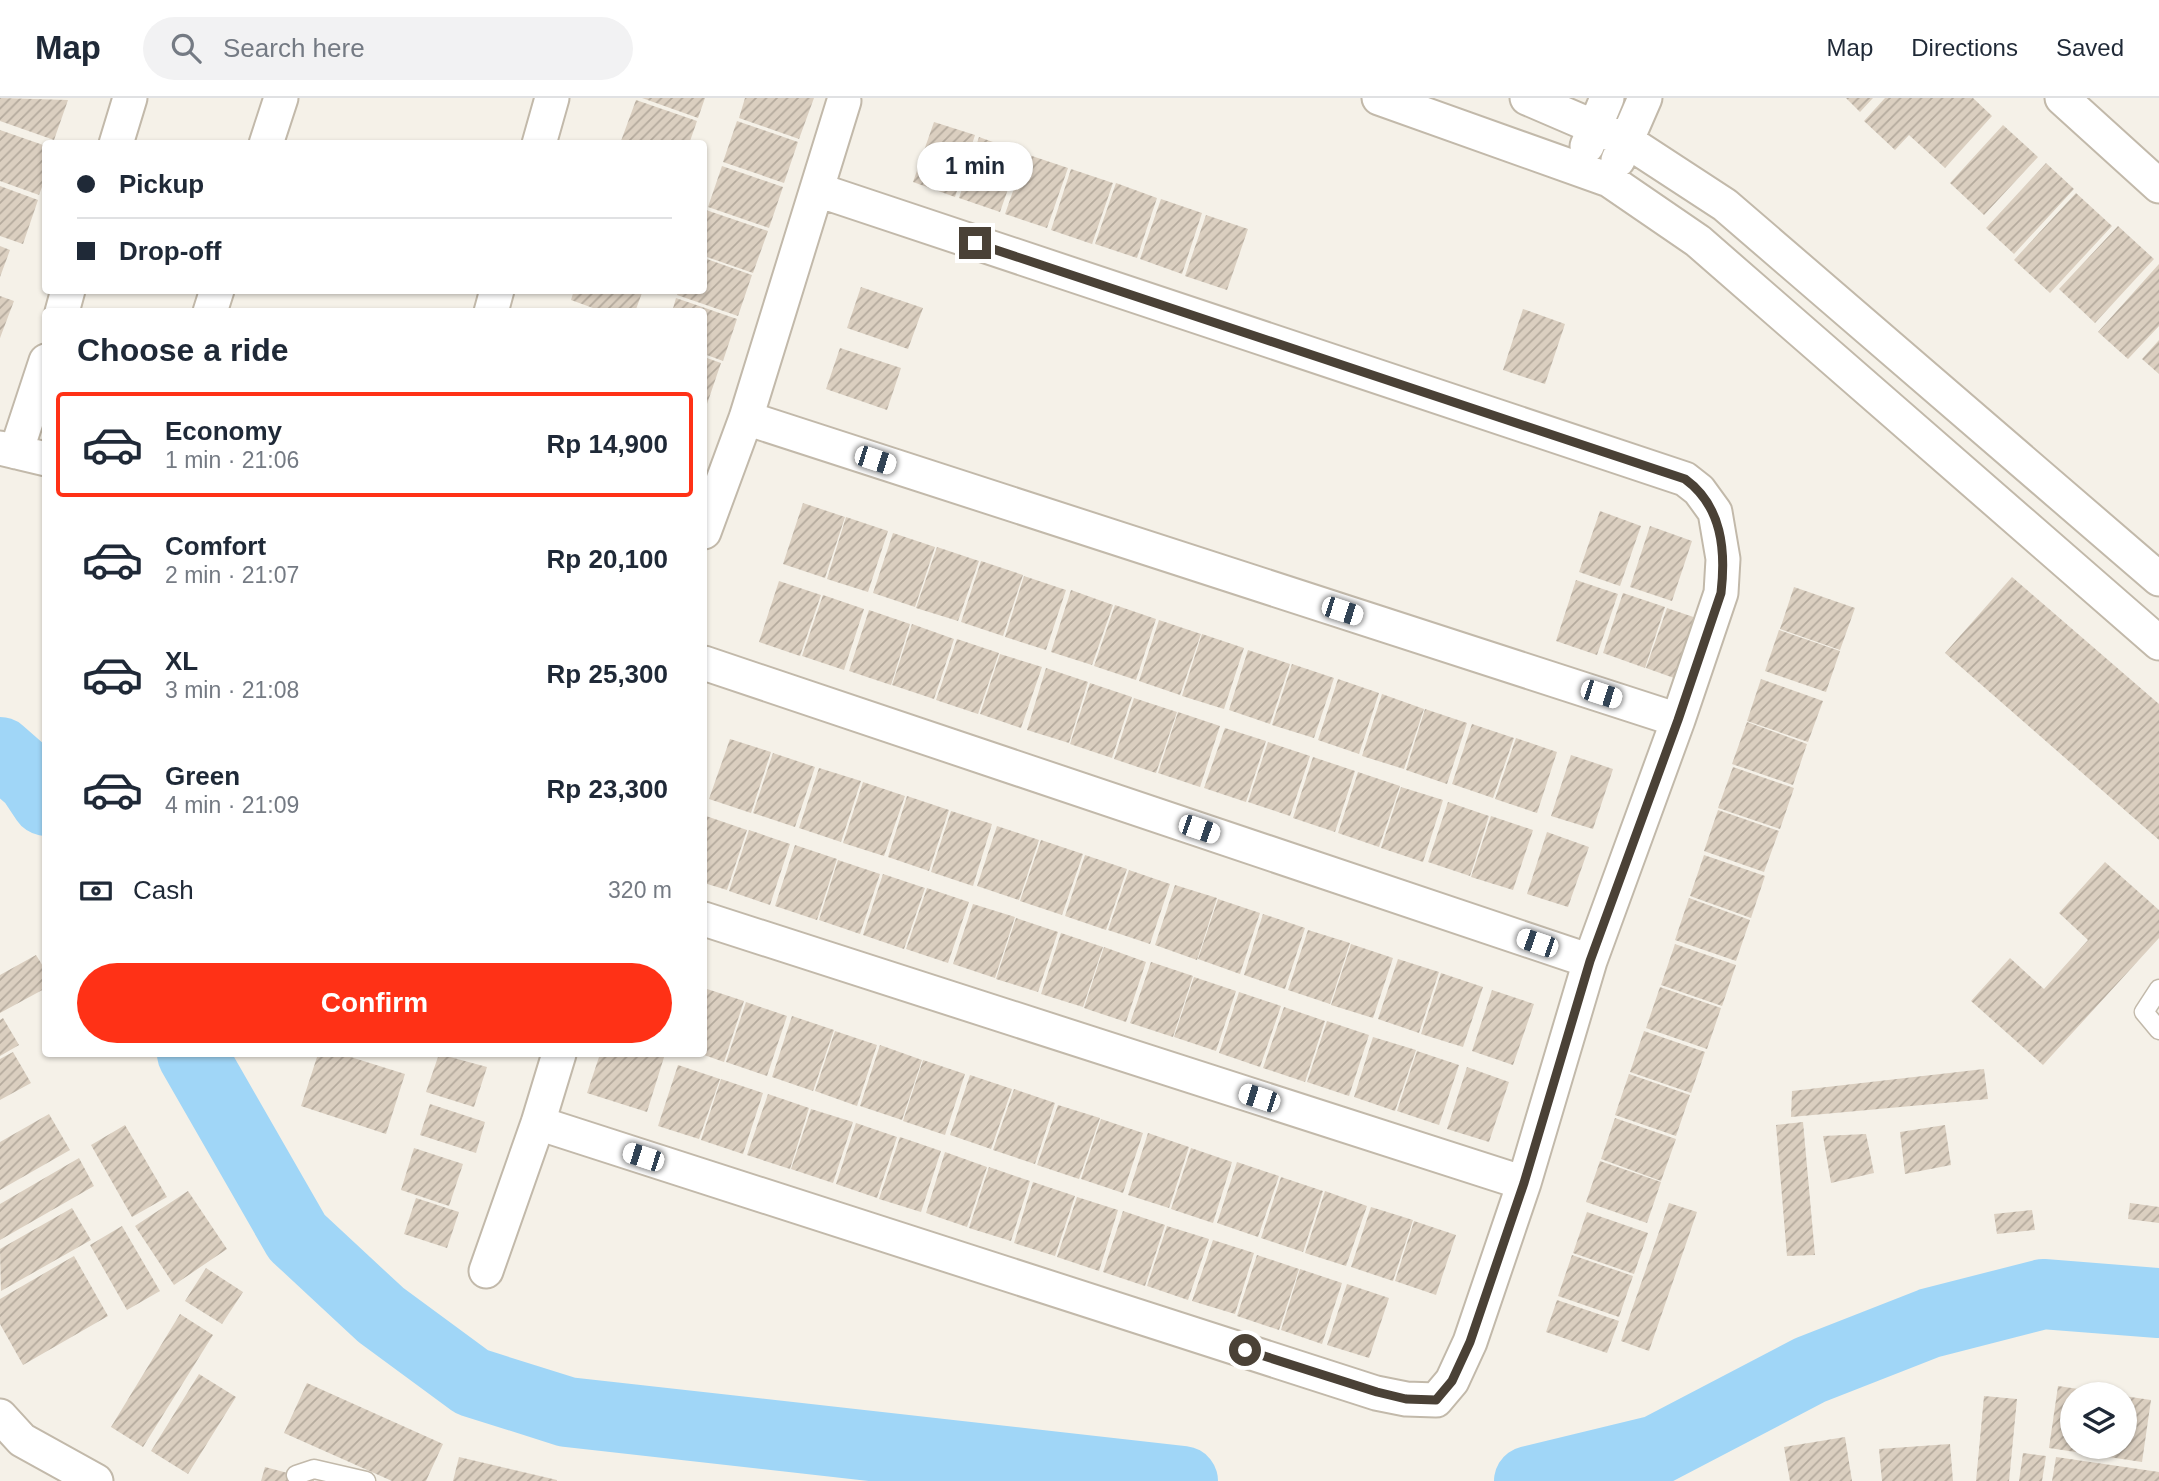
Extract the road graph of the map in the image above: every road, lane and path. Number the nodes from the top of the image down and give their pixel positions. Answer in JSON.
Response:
{"nodes":[{"id":1,"x":130,"y":98,"type":"edge"},
{"id":2,"x":281,"y":98,"type":"edge"},
{"id":3,"x":552,"y":98,"type":"edge"},
{"id":4,"x":1379,"y":98,"type":"edge"},
{"id":5,"x":1527,"y":98,"type":"edge"},
{"id":6,"x":1645,"y":98,"type":"edge"},
{"id":7,"x":2063,"y":98,"type":"edge"},
{"id":8,"x":844,"y":101,"type":"dead end"},
{"id":9,"x":1601,"y":112,"type":"edge"},
{"id":10,"x":117,"y":140,"type":"edge"},
{"id":11,"x":267,"y":140,"type":"edge"},
{"id":12,"x":540,"y":140,"type":"edge"},
{"id":13,"x":1627,"y":141,"type":"junction"},
{"id":14,"x":1594,"y":174,"type":"junction"},
{"id":15,"x":2159,"y":186,"type":"edge"},
{"id":16,"x":818,"y":190,"type":"junction"},
{"id":17,"x":42,"y":376,"type":"edge"},
{"id":18,"x":746,"y":418,"type":"junction"},
{"id":19,"x":21,"y":453,"type":"edge"},
{"id":20,"x":707,"y":524,"type":"edge"},
{"id":21,"x":2159,"y":579,"type":"edge"},
{"id":22,"x":2159,"y":643,"type":"edge"},
{"id":23,"x":707,"y":664,"type":"edge"},
{"id":24,"x":1678,"y":720,"type":"junction"},
{"id":25,"x":707,"y":920,"type":"edge"},
{"id":26,"x":1590,"y":961,"type":"junction"},
{"id":27,"x":2159,"y":989,"type":"edge"},
{"id":28,"x":2159,"y":1030,"type":"edge"},
{"id":29,"x":558,"y":1057,"type":"edge"},
{"id":30,"x":538,"y":1123,"type":"junction"},
{"id":31,"x":1524,"y":1183,"type":"junction"},
{"id":32,"x":486,"y":1271,"type":"dead end"},
{"id":33,"x":0,"y":1416,"type":"edge"},
{"id":34,"x":296,"y":1475,"type":"dead end"},
{"id":35,"x":96,"y":1481,"type":"edge"},
{"id":36,"x":366,"y":1481,"type":"edge"}],
"edges":[{"from":1,"to":10,"type":"street"},
{"from":2,"to":11,"type":"street"},
{"from":3,"to":12,"type":"street"},
{"from":4,"to":14,"type":"street"},
{"from":5,"to":9,"type":"street"},
{"from":6,"to":13,"type":"street"},
{"from":7,"to":15,"type":"street"},
{"from":8,"to":16,"type":"street"},
{"from":9,"to":13,"type":"street"},
{"from":9,"to":14,"type":"street"},
{"from":13,"to":14,"type":"street"},
{"from":13,"to":21,"type":"street"},
{"from":14,"to":22,"type":"street"},
{"from":16,"to":18,"type":"street"},
{"from":16,"to":24,"type":"street"},
{"from":17,"to":19,"type":"street"},
{"from":18,"to":20,"type":"street"},
{"from":18,"to":24,"type":"street"},
{"from":23,"to":26,"type":"street"},
{"from":24,"to":26,"type":"street"},
{"from":25,"to":31,"type":"street"},
{"from":26,"to":31,"type":"street"},
{"from":27,"to":28,"type":"lane"},
{"from":29,"to":30,"type":"street"},
{"from":30,"to":31,"type":"street"},
{"from":30,"to":32,"type":"street"},
{"from":33,"to":35,"type":"street"},
{"from":34,"to":36,"type":"lane"}]}
